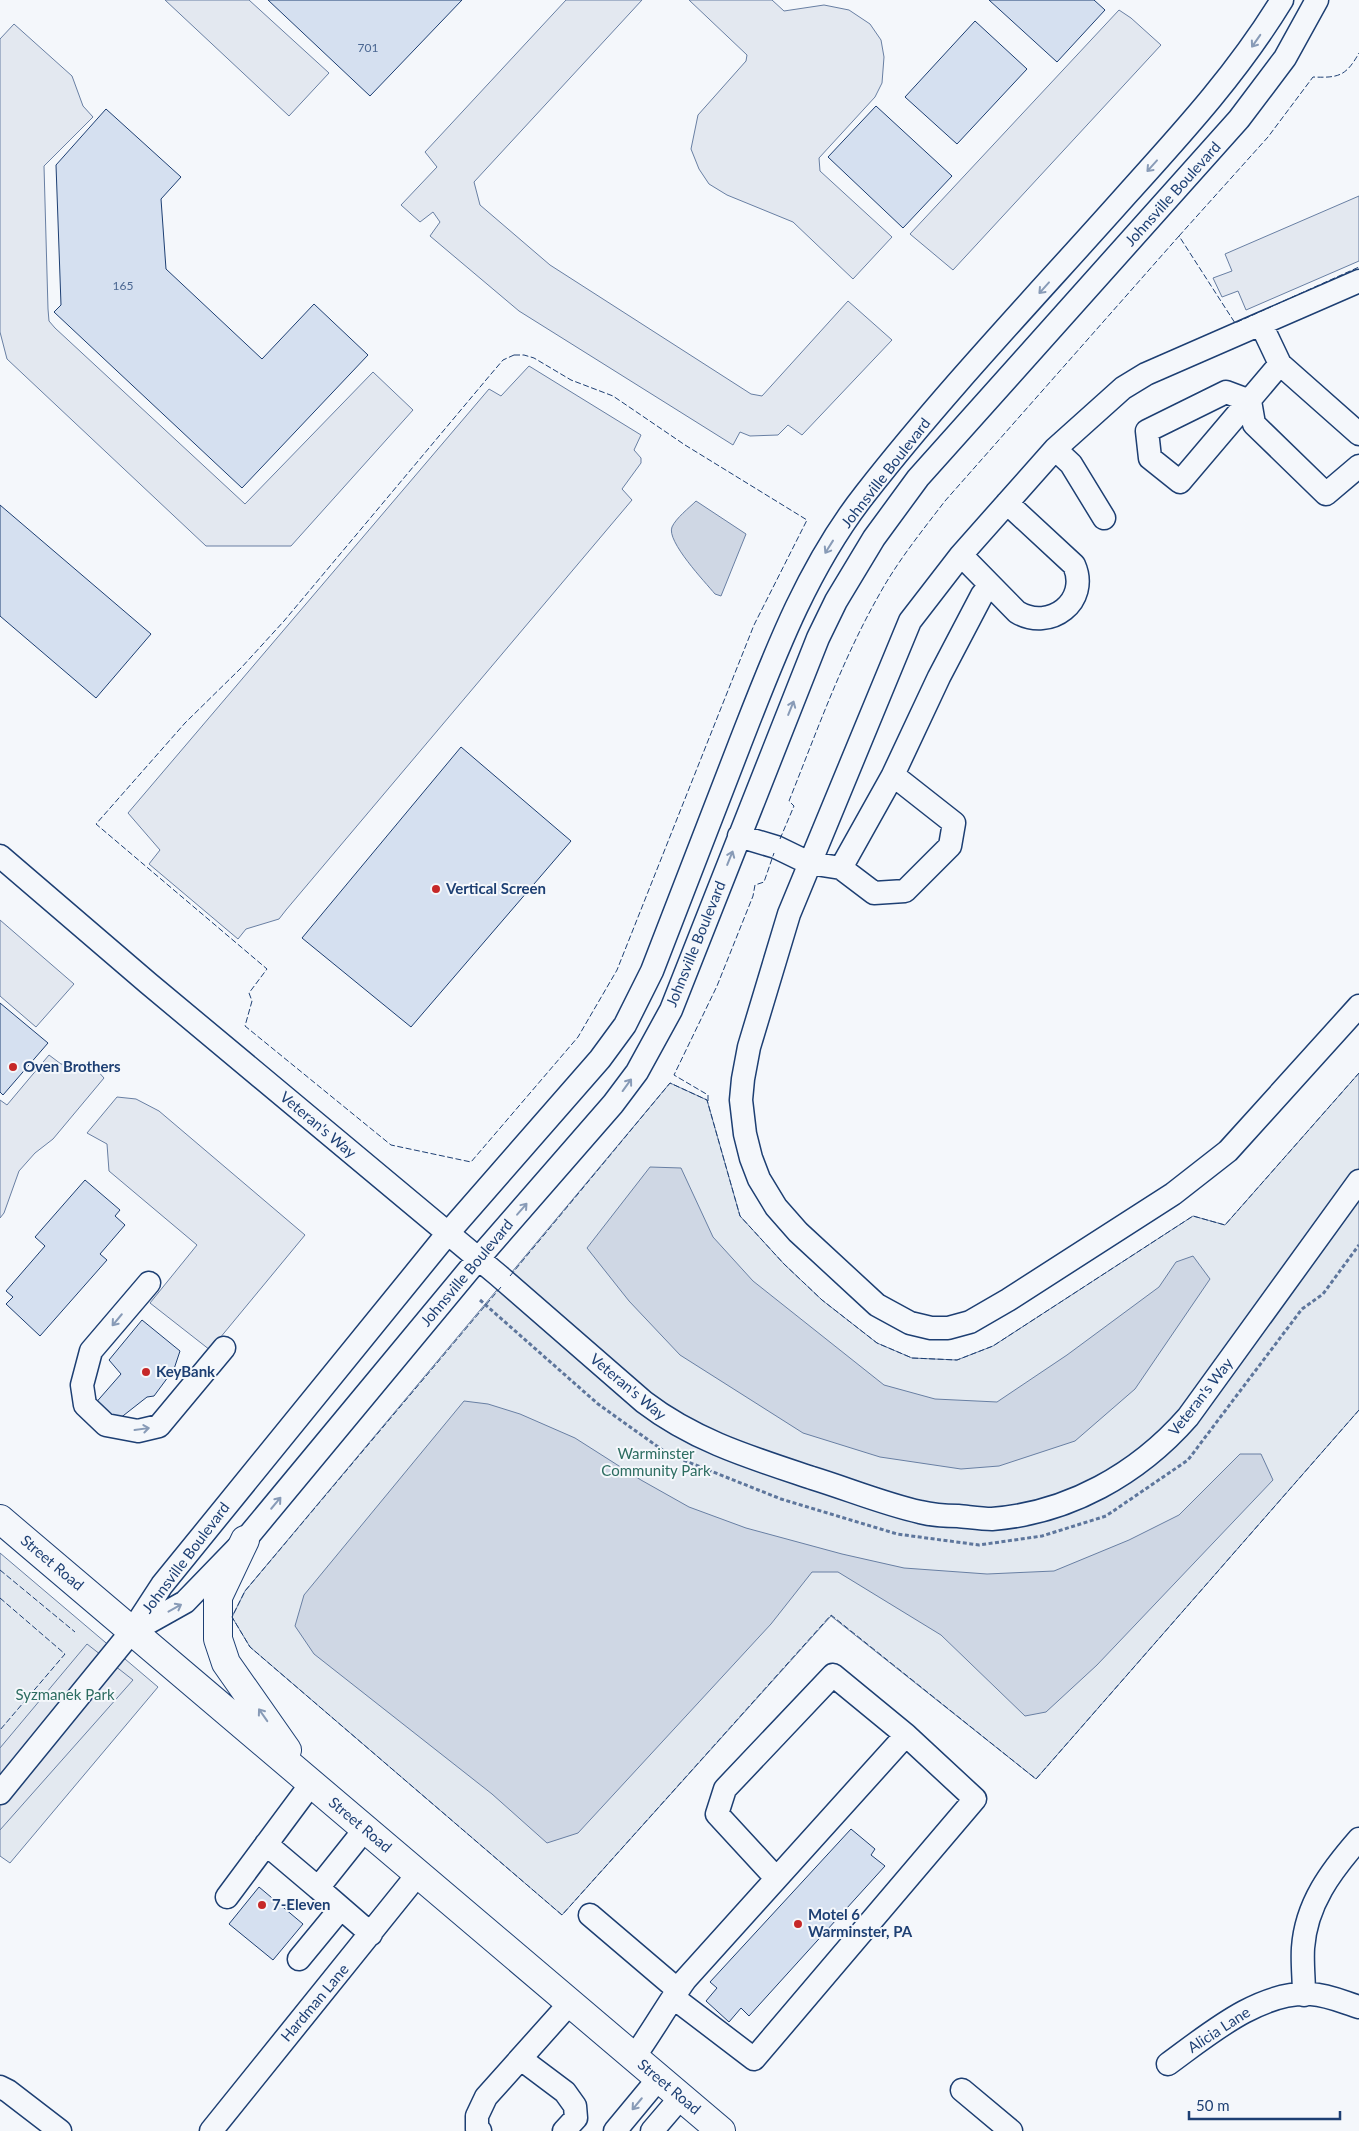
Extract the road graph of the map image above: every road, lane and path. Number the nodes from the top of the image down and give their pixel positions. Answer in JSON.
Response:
{"nodes":[{"id":1,"x":1282,"y":0,"type":"edge"},
{"id":2,"x":1317,"y":0,"type":"edge"},
{"id":3,"x":1359,"y":281,"type":"edge"},
{"id":4,"x":1261,"y":324,"type":"junction"},
{"id":5,"x":1280,"y":364,"type":"junction"},
{"id":6,"x":1250,"y":401,"type":"junction"},
{"id":7,"x":1359,"y":434,"type":"edge"},
{"id":8,"x":1055,"y":449,"type":"junction"},
{"id":9,"x":1359,"y":466,"type":"edge"},
{"id":10,"x":1007,"y":503,"type":"junction"},
{"id":11,"x":1104,"y":518,"type":"dead end"},
{"id":12,"x":961,"y":555,"type":"junction"},
{"id":13,"x":990,"y":585,"type":"junction"},
{"id":14,"x":893,"y":775,"type":"junction"},
{"id":15,"x":739,"y":836,"type":"junction"},
{"id":16,"x":0,"y":856,"type":"edge"},
{"id":17,"x":809,"y":863,"type":"junction"},
{"id":18,"x":842,"y":868,"type":"junction"},
{"id":19,"x":1359,"y":1006,"type":"edge"},
{"id":20,"x":1359,"y":1181,"type":"edge"},
{"id":21,"x":448,"y":1233,"type":"junction"},
{"id":22,"x":1359,"y":1245,"type":"edge"},
{"id":23,"x":478,"y":1259,"type":"junction"},
{"id":24,"x":149,"y":1283,"type":"dead end"},
{"id":25,"x":480,"y":1300,"type":"dead end"},
{"id":26,"x":224,"y":1348,"type":"dead end"},
{"id":27,"x":0,"y":1519,"type":"edge"},
{"id":28,"x":245,"y":1540,"type":"junction"},
{"id":29,"x":132,"y":1631,"type":"junction"},
{"id":30,"x":906,"y":1734,"type":"junction"},
{"id":31,"x":311,"y":1784,"type":"junction"},
{"id":32,"x":0,"y":1792,"type":"edge"},
{"id":33,"x":365,"y":1829,"type":"junction"},
{"id":34,"x":1359,"y":1839,"type":"edge"},
{"id":35,"x":266,"y":1844,"type":"junction"},
{"id":36,"x":418,"y":1874,"type":"junction"},
{"id":37,"x":776,"y":1878,"type":"junction"},
{"id":38,"x":318,"y":1888,"type":"junction"},
{"id":39,"x":227,"y":1897,"type":"dead end"},
{"id":40,"x":341,"y":1908,"type":"junction"},
{"id":41,"x":590,"y":1915,"type":"dead end"},
{"id":42,"x":371,"y":1934,"type":"junction"},
{"id":43,"x":299,"y":1958,"type":"dead end"},
{"id":44,"x":676,"y":1994,"type":"junction"},
{"id":45,"x":1304,"y":1994,"type":"junction"},
{"id":46,"x":570,"y":2003,"type":"junction"},
{"id":47,"x":1359,"y":2008,"type":"edge"},
{"id":48,"x":634,"y":2057,"type":"junction"},
{"id":49,"x":521,"y":2059,"type":"junction"},
{"id":50,"x":1168,"y":2064,"type":"dead end"},
{"id":51,"x":659,"y":2078,"type":"junction"},
{"id":52,"x":0,"y":2087,"type":"edge"},
{"id":53,"x":962,"y":2090,"type":"dead end"},
{"id":54,"x":681,"y":2098,"type":"junction"},
{"id":55,"x":60,"y":2131,"type":"edge"},
{"id":56,"x":211,"y":2131,"type":"edge"},
{"id":57,"x":480,"y":2131,"type":"edge"},
{"id":58,"x":564,"y":2131,"type":"edge"},
{"id":59,"x":615,"y":2131,"type":"edge"},
{"id":60,"x":652,"y":2131,"type":"edge"},
{"id":61,"x":721,"y":2131,"type":"edge"},
{"id":62,"x":1011,"y":2131,"type":"edge"}],
"edges":[{"from":1,"to":21,"type":"street","name":"Johnsville Boulevard","one_way":true},
{"from":15,"to":2,"type":"street","name":"Johnsville Boulevard","one_way":true},
{"from":3,"to":4,"type":"street"},
{"from":4,"to":5,"type":"street"},
{"from":4,"to":8,"type":"street"},
{"from":5,"to":6,"type":"street"},
{"from":5,"to":7,"type":"street"},
{"from":6,"to":6,"type":"street"},
{"from":6,"to":9,"type":"street"},
{"from":8,"to":10,"type":"street"},
{"from":8,"to":11,"type":"street"},
{"from":10,"to":12,"type":"street"},
{"from":10,"to":13,"type":"street"},
{"from":12,"to":13,"type":"street"},
{"from":12,"to":17,"type":"street"},
{"from":13,"to":14,"type":"street"},
{"from":14,"to":18,"type":"street"},
{"from":14,"to":18,"type":"street"},
{"from":15,"to":17,"type":"street"},
{"from":23,"to":15,"type":"street","name":"Johnsville Boulevard","one_way":true},
{"from":16,"to":21,"type":"street","name":"Veteran's Way"},
{"from":17,"to":18,"type":"street"},
{"from":17,"to":19,"type":"street"},
{"from":20,"to":23,"type":"street","name":"Veteran's Way"},
{"from":21,"to":23,"type":"street","name":"Veteran's Way"},
{"from":21,"to":29,"type":"street","name":"Johnsville Boulevard"},
{"from":22,"to":25,"type":"path"},
{"from":28,"to":23,"type":"street","name":"Johnsville Boulevard","one_way":true},
{"from":24,"to":26,"type":"street","one_way":true},
{"from":27,"to":29,"type":"main road","name":"Street Road"},
{"from":29,"to":28,"type":"street","name":"Johnsville Boulevard","one_way":true},
{"from":31,"to":28,"type":"main road","one_way":true},
{"from":29,"to":31,"type":"main road","name":"Street Road"},
{"from":29,"to":32,"type":"street"},
{"from":30,"to":37,"type":"street"},
{"from":30,"to":37,"type":"street"},
{"from":30,"to":44,"type":"street"},
{"from":31,"to":33,"type":"main road","name":"Street Road"},
{"from":31,"to":35,"type":"street"},
{"from":33,"to":36,"type":"main road","name":"Street Road"},
{"from":33,"to":38,"type":"street"},
{"from":34,"to":45,"type":"street"},
{"from":35,"to":38,"type":"street"},
{"from":35,"to":39,"type":"street"},
{"from":36,"to":42,"type":"street","name":"Hardman Lane"},
{"from":36,"to":46,"type":"main road","name":"Street Road"},
{"from":37,"to":44,"type":"street"},
{"from":38,"to":40,"type":"street"},
{"from":40,"to":42,"type":"street"},
{"from":40,"to":43,"type":"street"},
{"from":41,"to":44,"type":"street"},
{"from":42,"to":56,"type":"street","name":"Hardman Lane"},
{"from":44,"to":48,"type":"street"},
{"from":45,"to":47,"type":"street","name":"Alicia Lane"},
{"from":45,"to":50,"type":"street","name":"Alicia Lane"},
{"from":46,"to":48,"type":"main road","name":"Street Road"},
{"from":46,"to":49,"type":"street"},
{"from":48,"to":51,"type":"main road","name":"Street Road"},
{"from":49,"to":57,"type":"street"},
{"from":49,"to":58,"type":"street"},
{"from":51,"to":54,"type":"main road","name":"Street Road"},
{"from":51,"to":59,"type":"street","one_way":true},
{"from":52,"to":55,"type":"street"},
{"from":53,"to":62,"type":"street"},
{"from":54,"to":60,"type":"street"},
{"from":54,"to":61,"type":"main road","name":"Street Road"}]}
